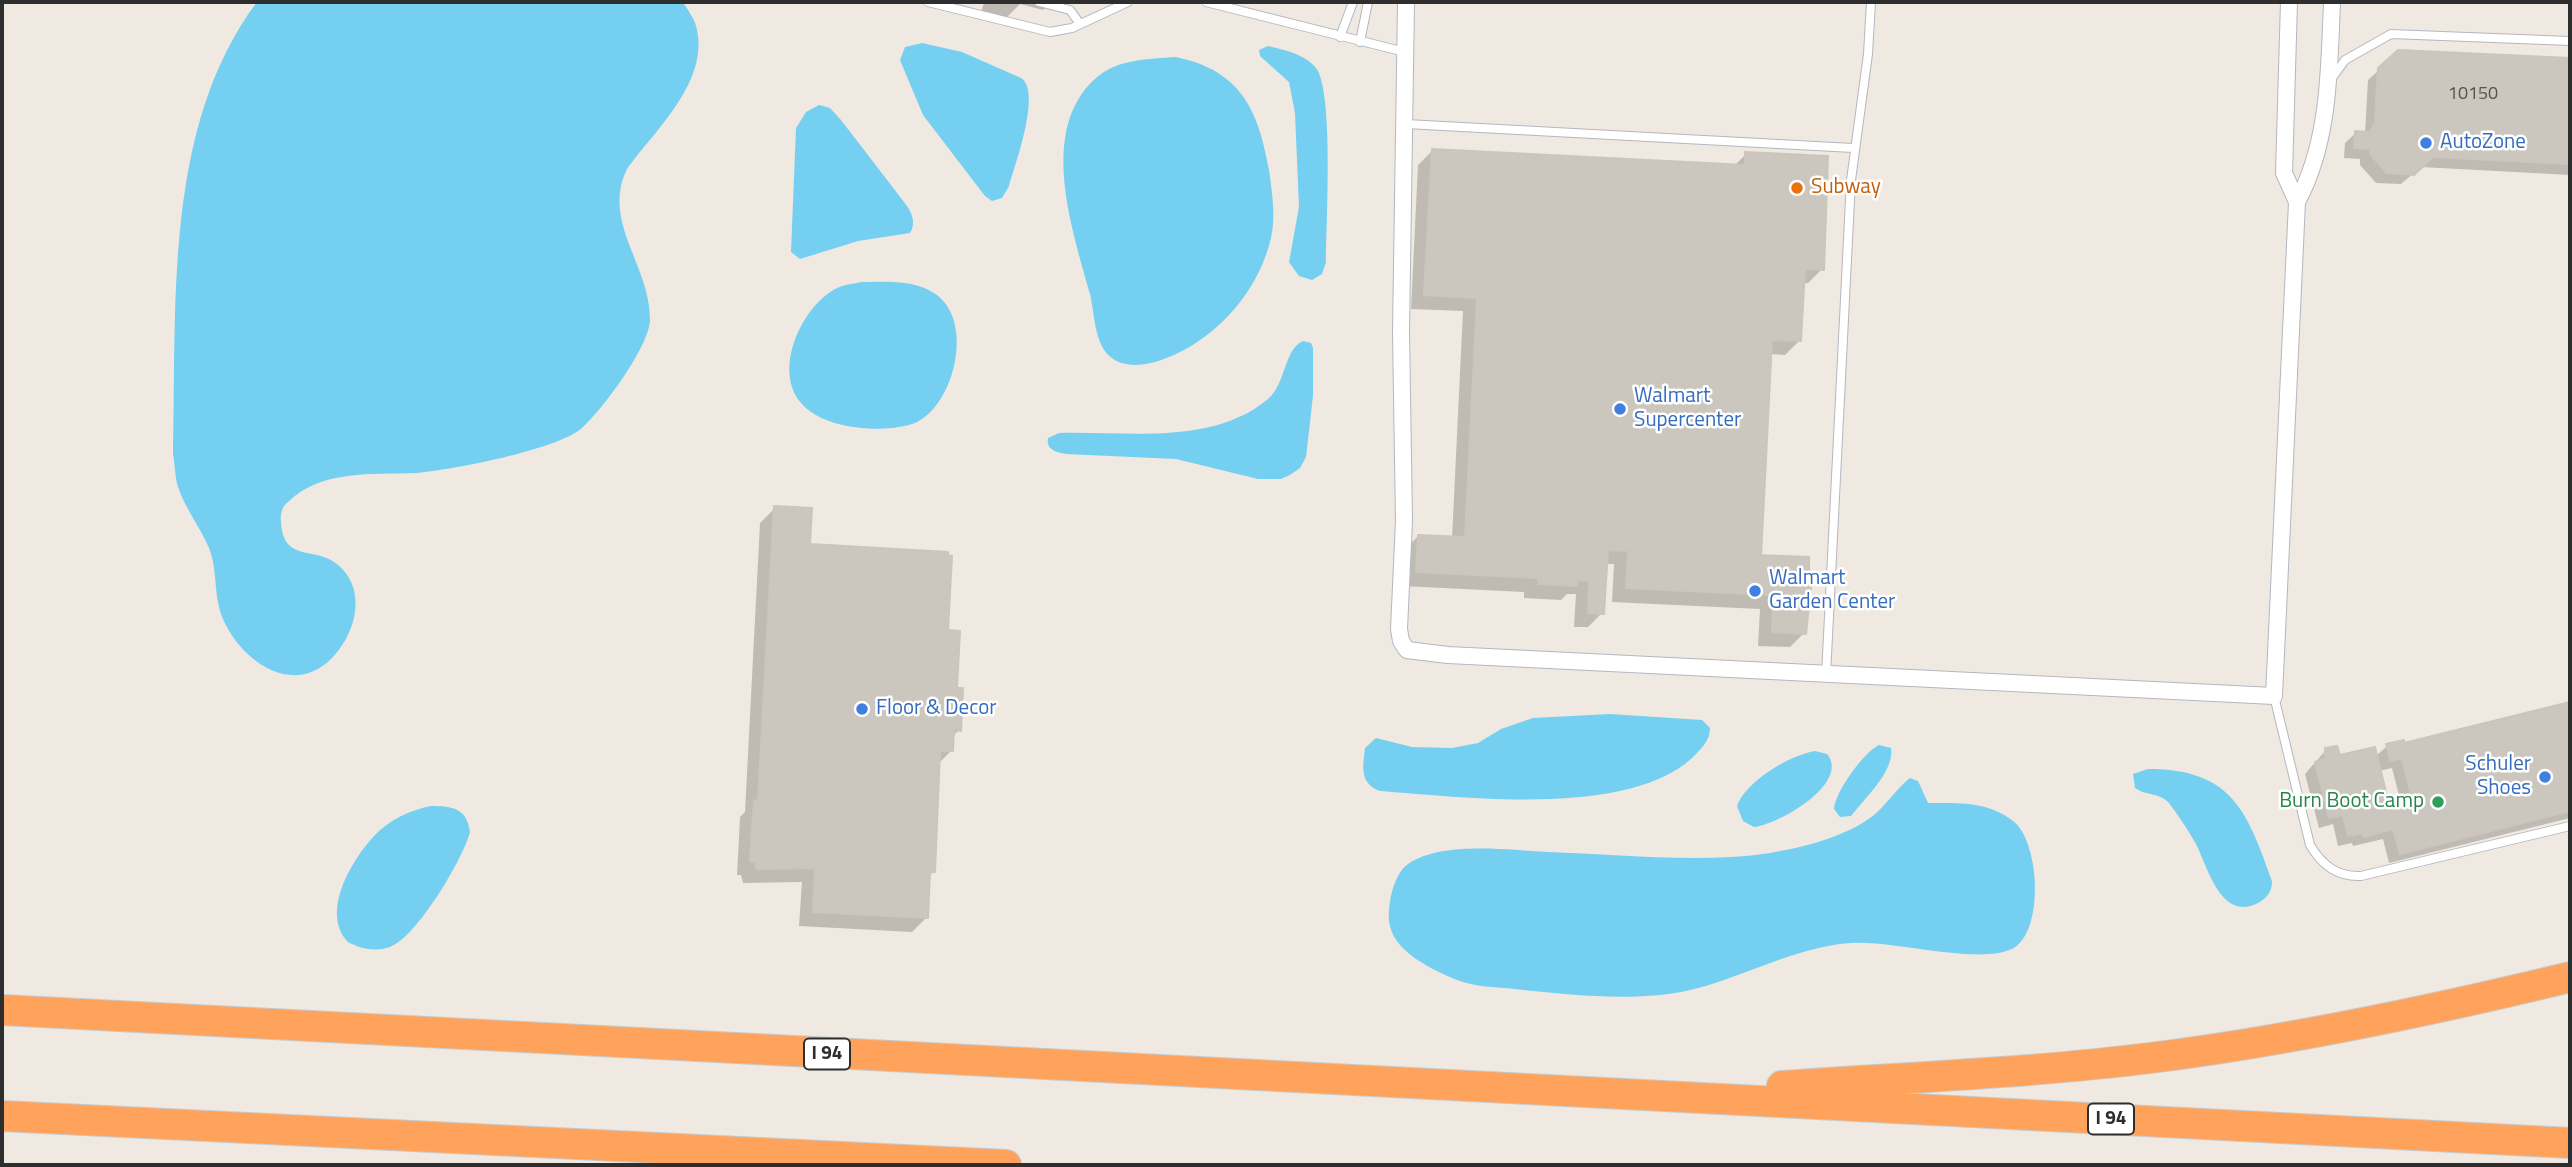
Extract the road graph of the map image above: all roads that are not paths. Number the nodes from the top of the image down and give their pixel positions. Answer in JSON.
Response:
{"nodes":[{"id":1,"x":928,"y":2,"type":"edge"},
{"id":2,"x":1040,"y":2,"type":"edge"},
{"id":3,"x":1128,"y":2,"type":"edge"},
{"id":4,"x":1206,"y":2,"type":"edge"},
{"id":5,"x":1368,"y":2,"type":"edge"},
{"id":6,"x":1406,"y":2,"type":"edge"},
{"id":7,"x":1871,"y":2,"type":"edge"},
{"id":8,"x":2289,"y":2,"type":"edge"},
{"id":9,"x":2332,"y":2,"type":"edge"},
{"id":10,"x":1349,"y":3,"type":"edge"},
{"id":11,"x":1080,"y":24,"type":"junction"},
{"id":12,"x":1340,"y":37,"type":"junction"},
{"id":13,"x":2570,"y":41,"type":"edge"},
{"id":14,"x":1360,"y":42,"type":"junction"},
{"id":15,"x":1405,"y":52,"type":"junction"},
{"id":16,"x":2327,"y":91,"type":"junction"},
{"id":17,"x":1406,"y":124,"type":"junction"},
{"id":18,"x":1853,"y":148,"type":"junction"},
{"id":19,"x":2297,"y":202,"type":"junction"},
{"id":20,"x":1826,"y":674,"type":"junction"},
{"id":21,"x":2274,"y":696,"type":"junction"},
{"id":22,"x":2570,"y":826,"type":"edge"},
{"id":23,"x":2570,"y":977,"type":"edge"},
{"id":24,"x":2,"y":1010,"type":"edge"},
{"id":25,"x":1653,"y":1095,"type":"junction"},
{"id":26,"x":2,"y":1116,"type":"edge"},
{"id":27,"x":2570,"y":1143,"type":"edge"},
{"id":28,"x":1006,"y":1165,"type":"edge"}],
"edges":[{"from":1,"to":11,"type":"lane"},
{"from":2,"to":11,"type":"lane"},
{"from":3,"to":11,"type":"lane"},
{"from":4,"to":12,"type":"lane"},
{"from":5,"to":14,"type":"lane"},
{"from":6,"to":15,"type":"street"},
{"from":7,"to":18,"type":"lane"},
{"from":8,"to":19,"type":"street"},
{"from":9,"to":16,"type":"street"},
{"from":10,"to":12,"type":"lane"},
{"from":12,"to":14,"type":"lane"},
{"from":13,"to":16,"type":"lane"},
{"from":14,"to":15,"type":"lane"},
{"from":15,"to":17,"type":"street"},
{"from":16,"to":19,"type":"street"},
{"from":17,"to":18,"type":"lane"},
{"from":17,"to":20,"type":"street"},
{"from":18,"to":20,"type":"lane"},
{"from":19,"to":21,"type":"street"},
{"from":20,"to":21,"type":"street"},
{"from":21,"to":22,"type":"lane"},
{"from":23,"to":25,"type":"highway"},
{"from":24,"to":25,"type":"highway","number":"I 94"},
{"from":25,"to":27,"type":"highway","number":"I 94"},
{"from":26,"to":28,"type":"highway"}]}
